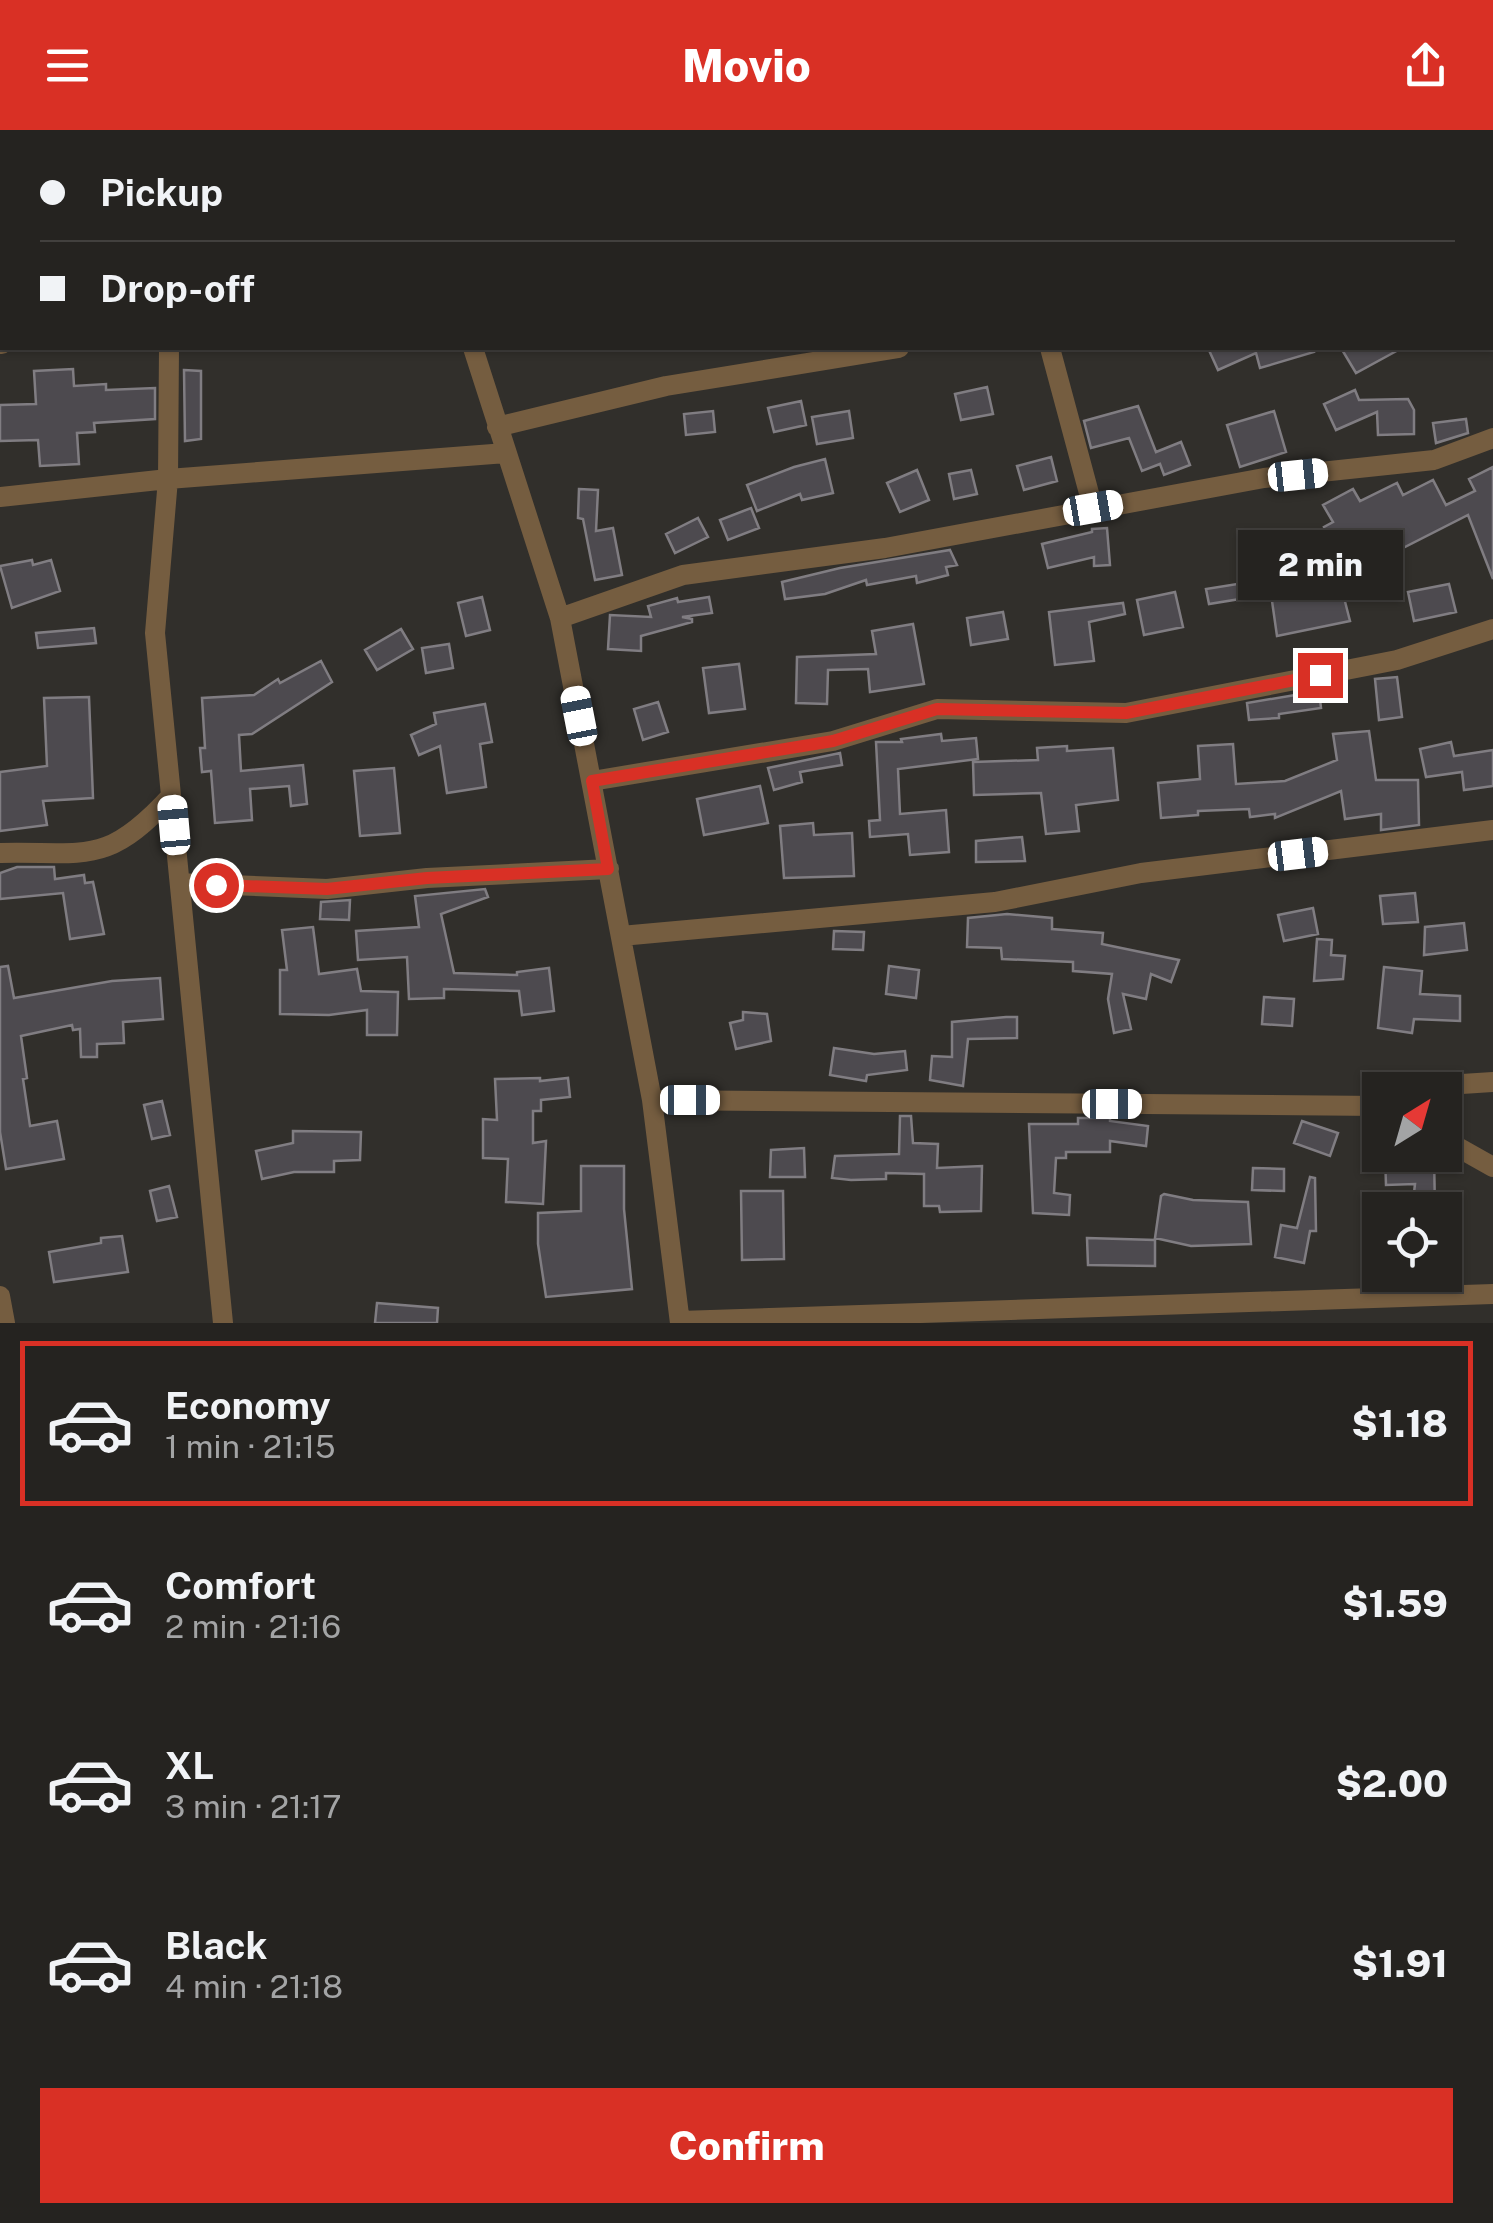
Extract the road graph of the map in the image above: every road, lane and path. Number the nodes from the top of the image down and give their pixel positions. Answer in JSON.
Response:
{"nodes":[{"id":1,"x":169,"y":350,"type":"edge"},
{"id":2,"x":475,"y":350,"type":"edge"},
{"id":3,"x":887,"y":350,"type":"edge"},
{"id":4,"x":1051,"y":350,"type":"edge"},
{"id":5,"x":498,"y":427,"type":"junction"},
{"id":6,"x":1493,"y":438,"type":"edge"},
{"id":7,"x":506,"y":453,"type":"junction"},
{"id":8,"x":168,"y":479,"type":"junction"},
{"id":9,"x":0,"y":497,"type":"edge"},
{"id":10,"x":1093,"y":508,"type":"junction"},
{"id":11,"x":560,"y":618,"type":"junction"},
{"id":12,"x":1493,"y":629,"type":"edge"},
{"id":13,"x":592,"y":781,"type":"junction"},
{"id":14,"x":171,"y":796,"type":"junction"},
{"id":15,"x":1493,"y":830,"type":"edge"},
{"id":16,"x":0,"y":853,"type":"edge"},
{"id":17,"x":608,"y":869,"type":"junction"},
{"id":18,"x":180,"y":883,"type":"junction"},
{"id":19,"x":621,"y":936,"type":"junction"},
{"id":20,"x":1493,"y":1082,"type":"edge"},
{"id":21,"x":1462,"y":1084,"type":"edge"},
{"id":22,"x":652,"y":1100,"type":"junction"},
{"id":23,"x":1362,"y":1106,"type":"edge"},
{"id":24,"x":1462,"y":1150,"type":"edge"},
{"id":25,"x":1493,"y":1167,"type":"edge"},
{"id":26,"x":1493,"y":1294,"type":"edge"},
{"id":27,"x":0,"y":1296,"type":"edge"},
{"id":28,"x":680,"y":1322,"type":"edge"},
{"id":29,"x":5,"y":1323,"type":"edge"},
{"id":30,"x":224,"y":1323,"type":"edge"}],
"edges":[{"from":1,"to":8,"type":"street"},
{"from":2,"to":5,"type":"street"},
{"from":3,"to":5,"type":"street"},
{"from":4,"to":10,"type":"street"},
{"from":5,"to":7,"type":"street"},
{"from":6,"to":10,"type":"street"},
{"from":7,"to":8,"type":"street"},
{"from":7,"to":11,"type":"street"},
{"from":8,"to":9,"type":"street"},
{"from":8,"to":14,"type":"street"},
{"from":10,"to":11,"type":"street"},
{"from":11,"to":13,"type":"street"},
{"from":12,"to":13,"type":"street"},
{"from":13,"to":17,"type":"street"},
{"from":14,"to":16,"type":"street"},
{"from":14,"to":18,"type":"street"},
{"from":15,"to":19,"type":"street"},
{"from":17,"to":18,"type":"street"},
{"from":17,"to":19,"type":"street"},
{"from":18,"to":30,"type":"street"},
{"from":19,"to":22,"type":"street"},
{"from":20,"to":21,"type":"street"},
{"from":22,"to":23,"type":"street"},
{"from":22,"to":28,"type":"street"},
{"from":24,"to":25,"type":"street"},
{"from":26,"to":28,"type":"street"},
{"from":27,"to":29,"type":"street"}]}
